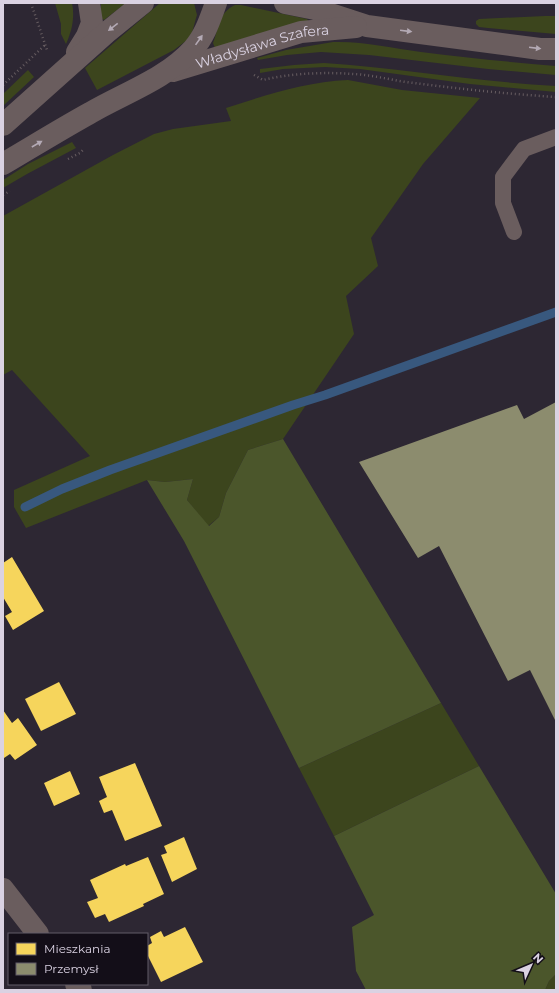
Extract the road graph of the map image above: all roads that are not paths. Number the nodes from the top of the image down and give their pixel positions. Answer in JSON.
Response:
{"nodes":[{"id":1,"x":89,"y":3,"type":"edge"},
{"id":2,"x":143,"y":3,"type":"edge"},
{"id":3,"x":216,"y":3,"type":"edge"},
{"id":4,"x":285,"y":3,"type":"edge"},
{"id":5,"x":368,"y":26,"type":"junction"},
{"id":6,"x":556,"y":50,"type":"edge"},
{"id":7,"x":59,"y":75,"type":"junction"},
{"id":8,"x":160,"y":76,"type":"junction"},
{"id":9,"x":3,"y":125,"type":"edge"},
{"id":10,"x":556,"y":137,"type":"edge"},
{"id":11,"x":3,"y":164,"type":"edge"},
{"id":12,"x":514,"y":232,"type":"dead end"},
{"id":13,"x":3,"y":889,"type":"edge"},
{"id":14,"x":37,"y":933,"type":"edge"}],
"edges":[{"from":1,"to":7,"type":"street"},
{"from":2,"to":7,"type":"street","one_way":true},
{"from":8,"to":3,"type":"street","name":"Władysława Szafera","one_way":true},
{"from":4,"to":5,"type":"street"},
{"from":5,"to":6,"type":"street","one_way":true},
{"from":5,"to":8,"type":"street","name":"Władysława Szafera"},
{"from":7,"to":9,"type":"street"},
{"from":11,"to":8,"type":"street","name":"Władysława Szafera","one_way":true},
{"from":10,"to":12,"type":"lane"},
{"from":13,"to":14,"type":"street"}]}
